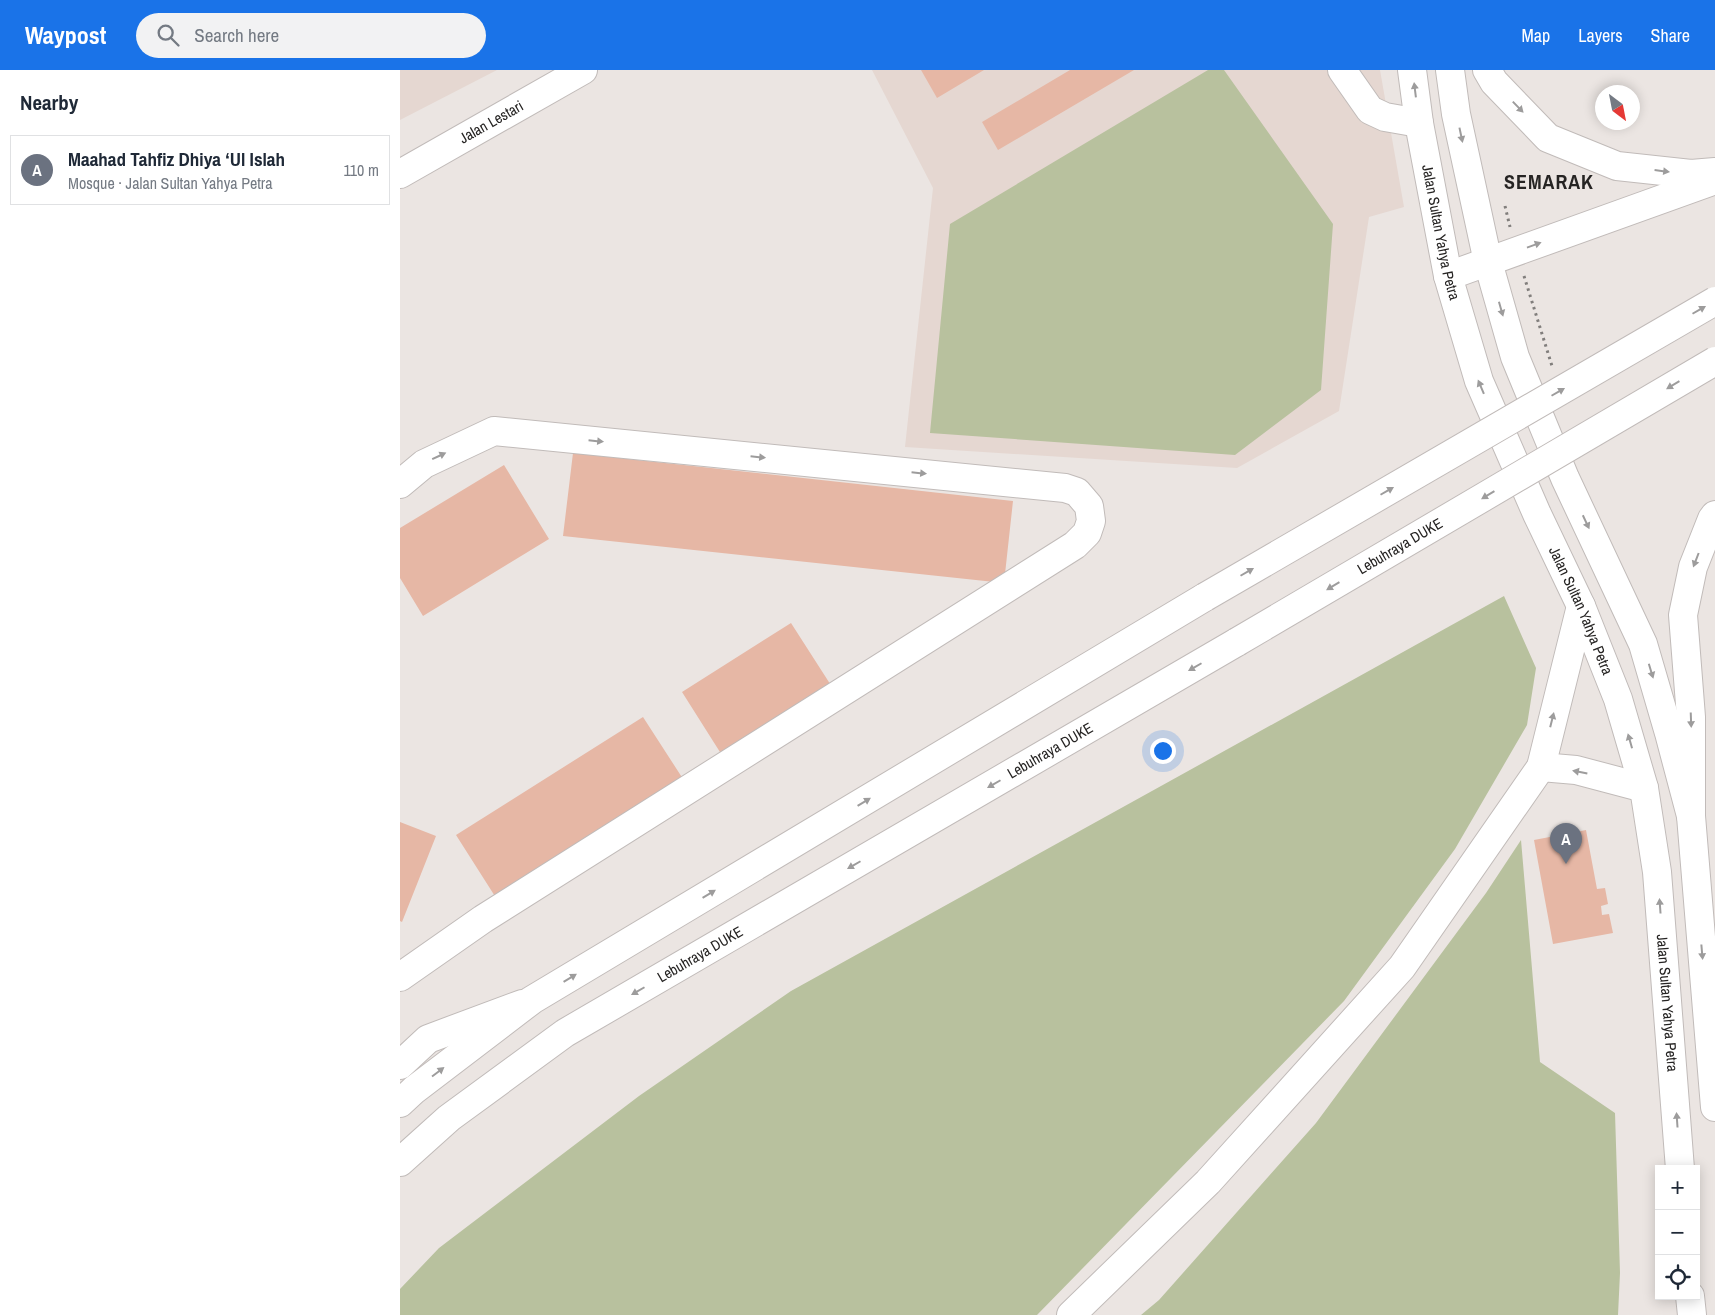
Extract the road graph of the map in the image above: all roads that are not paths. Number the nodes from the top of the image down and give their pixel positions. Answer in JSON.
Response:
{"nodes":[{"id":1,"x":583,"y":70,"type":"edge"},
{"id":2,"x":1342,"y":70,"type":"edge"},
{"id":3,"x":1412,"y":70,"type":"edge"},
{"id":4,"x":1450,"y":70,"type":"edge"},
{"id":5,"x":1487,"y":70,"type":"edge"},
{"id":6,"x":1419,"y":122,"type":"junction"},
{"id":7,"x":1715,"y":172,"type":"edge"},
{"id":8,"x":400,"y":174,"type":"edge"},
{"id":9,"x":1715,"y":180,"type":"edge"},
{"id":10,"x":1488,"y":262,"type":"junction"},
{"id":11,"x":1448,"y":276,"type":"junction"},
{"id":12,"x":1715,"y":300,"type":"edge"},
{"id":13,"x":1715,"y":361,"type":"edge"},
{"id":14,"x":400,"y":484,"type":"edge"},
{"id":15,"x":1715,"y":515,"type":"edge"},
{"id":16,"x":1581,"y":606,"type":"junction"},
{"id":17,"x":1541,"y":767,"type":"junction"},
{"id":18,"x":1644,"y":788,"type":"junction"},
{"id":19,"x":1691,"y":816,"type":"junction"},
{"id":20,"x":400,"y":977,"type":"edge"},
{"id":21,"x":532,"y":1000,"type":"junction"},
{"id":22,"x":400,"y":1065,"type":"edge"},
{"id":23,"x":1714,"y":1075,"type":"edge"},
{"id":24,"x":400,"y":1103,"type":"edge"},
{"id":25,"x":1715,"y":1107,"type":"edge"},
{"id":26,"x":400,"y":1162,"type":"edge"},
{"id":27,"x":1680,"y":1165,"type":"edge"},
{"id":28,"x":1690,"y":1300,"type":"edge"},
{"id":29,"x":1071,"y":1315,"type":"edge"},
{"id":30,"x":1692,"y":1315,"type":"edge"}],
"edges":[{"from":1,"to":8,"type":"main road","name":"Jalan Lestari"},
{"from":2,"to":6,"type":"main road"},
{"from":6,"to":3,"type":"main road","name":"Jalan Sultan Yahya Petra","one_way":true},
{"from":4,"to":10,"type":"main road","one_way":true},
{"from":5,"to":7,"type":"main road","one_way":true},
{"from":6,"to":11,"type":"main road","name":"Jalan Sultan Yahya Petra"},
{"from":10,"to":9,"type":"main road","one_way":true},
{"from":10,"to":11,"type":"main road"},
{"from":10,"to":19,"type":"main road","one_way":true},
{"from":16,"to":11,"type":"main road","name":"Jalan Sultan Yahya Petra","one_way":true},
{"from":21,"to":12,"type":"main road","one_way":true,"bridge":true},
{"from":13,"to":26,"type":"main road","name":"Lebuhraya DUKE","one_way":true,"bridge":true},
{"from":14,"to":20,"type":"main road","one_way":true},
{"from":15,"to":19,"type":"main road","one_way":true},
{"from":17,"to":16,"type":"main road","one_way":true},
{"from":18,"to":16,"type":"main road","name":"Jalan Sultan Yahya Petra","one_way":true},
{"from":18,"to":17,"type":"main road","one_way":true},
{"from":17,"to":29,"type":"main road"},
{"from":27,"to":18,"type":"main road","name":"Jalan Sultan Yahya Petra","one_way":true},
{"from":19,"to":23,"type":"main road","one_way":true},
{"from":21,"to":22,"type":"main road"},
{"from":24,"to":21,"type":"main road","one_way":true},
{"from":23,"to":25,"type":"main road"},
{"from":28,"to":30,"type":"main road"}]}
